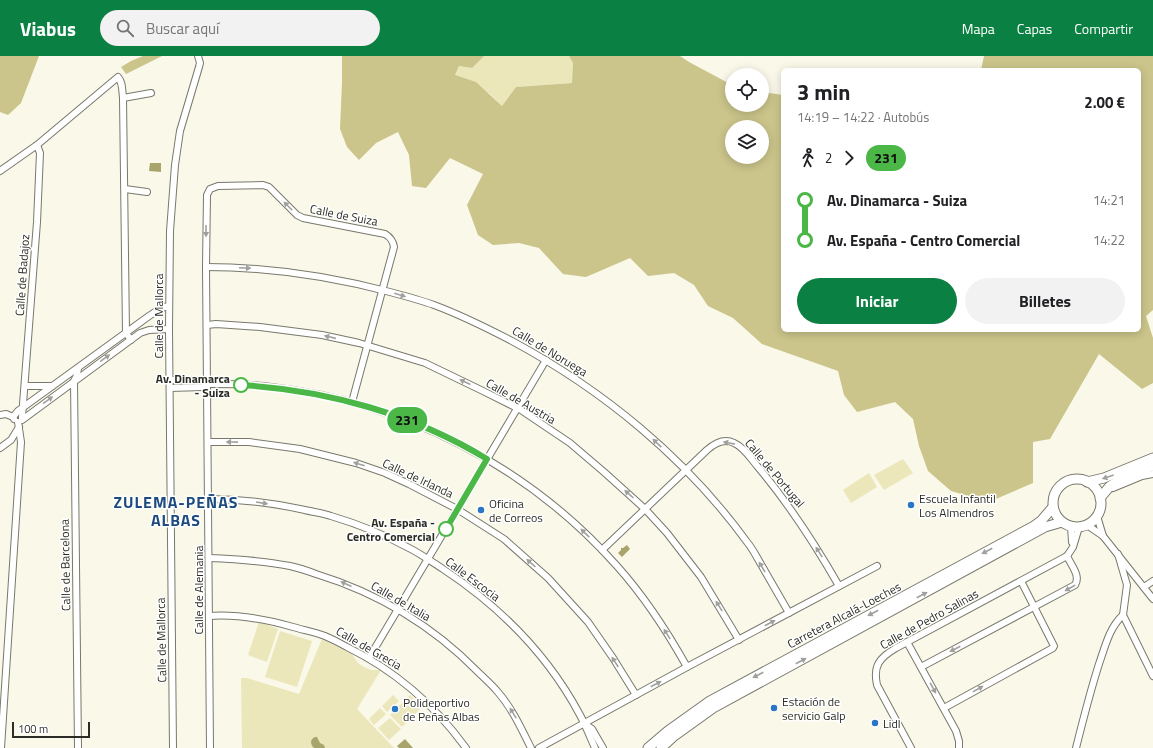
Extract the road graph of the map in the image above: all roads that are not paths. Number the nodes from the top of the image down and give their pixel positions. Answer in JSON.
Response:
{"nodes":[{"id":1,"x":198,"y":56,"type":"edge"},
{"id":2,"x":151,"y":93,"type":"dead end"},
{"id":3,"x":123,"y":98,"type":"junction"},
{"id":4,"x":37,"y":145,"type":"junction"},
{"id":5,"x":0,"y":171,"type":"edge"},
{"id":6,"x":125,"y":189,"type":"junction"},
{"id":7,"x":147,"y":192,"type":"dead end"},
{"id":8,"x":206,"y":268,"type":"junction"},
{"id":9,"x":382,"y":290,"type":"junction"},
{"id":10,"x":169,"y":306,"type":"junction"},
{"id":11,"x":207,"y":325,"type":"junction"},
{"id":12,"x":169,"y":329,"type":"junction"},
{"id":13,"x":126,"y":333,"type":"junction"},
{"id":14,"x":131,"y":340,"type":"junction"},
{"id":15,"x":368,"y":346,"type":"junction"},
{"id":16,"x":546,"y":360,"type":"junction"},
{"id":17,"x":78,"y":368,"type":"junction"},
{"id":18,"x":64,"y":378,"type":"junction"},
{"id":19,"x":170,"y":380,"type":"junction"},
{"id":20,"x":74,"y":382,"type":"junction"},
{"id":21,"x":207,"y":384,"type":"junction"},
{"id":22,"x":25,"y":386,"type":"junction"},
{"id":23,"x":52,"y":386,"type":"junction"},
{"id":24,"x":170,"y":388,"type":"junction"},
{"id":25,"x":352,"y":402,"type":"junction"},
{"id":26,"x":23,"y":408,"type":"junction"},
{"id":27,"x":516,"y":408,"type":"junction"},
{"id":28,"x":0,"y":415,"type":"edge"},
{"id":29,"x":15,"y":415,"type":"junction"},
{"id":30,"x":20,"y":421,"type":"junction"},
{"id":31,"x":208,"y":442,"type":"junction"},
{"id":32,"x":0,"y":448,"type":"edge"},
{"id":33,"x":1153,"y":458,"type":"edge"},
{"id":34,"x":487,"y":459,"type":"junction"},
{"id":35,"x":1153,"y":466,"type":"edge"},
{"id":36,"x":686,"y":470,"type":"junction"},
{"id":37,"x":1153,"y":474,"type":"edge"},
{"id":38,"x":1087,"y":482,"type":"junction"},
{"id":39,"x":1103,"y":494,"type":"junction"},
{"id":40,"x":209,"y":499,"type":"junction"},
{"id":41,"x":1053,"y":507,"type":"junction"},
{"id":42,"x":457,"y":509,"type":"junction"},
{"id":43,"x":645,"y":509,"type":"junction"},
{"id":44,"x":1097,"y":516,"type":"junction"},
{"id":45,"x":1075,"y":525,"type":"junction"},
{"id":46,"x":1103,"y":536,"type":"junction"},
{"id":47,"x":602,"y":550,"type":"junction"},
{"id":48,"x":1118,"y":554,"type":"junction"},
{"id":49,"x":1066,"y":556,"type":"junction"},
{"id":50,"x":209,"y":558,"type":"junction"},
{"id":51,"x":428,"y":560,"type":"junction"},
{"id":52,"x":877,"y":566,"type":"dead end"},
{"id":53,"x":1020,"y":581,"type":"junction"},
{"id":54,"x":1153,"y":581,"type":"edge"},
{"id":55,"x":839,"y":586,"type":"junction"},
{"id":56,"x":1144,"y":588,"type":"junction"},
{"id":57,"x":1153,"y":599,"type":"edge"},
{"id":58,"x":1034,"y":607,"type":"junction"},
{"id":59,"x":398,"y":610,"type":"junction"},
{"id":60,"x":789,"y":613,"type":"junction"},
{"id":61,"x":1123,"y":615,"type":"junction"},
{"id":62,"x":209,"y":616,"type":"junction"},
{"id":63,"x":739,"y":640,"type":"junction"},
{"id":64,"x":907,"y":642,"type":"junction"},
{"id":65,"x":369,"y":658,"type":"junction"},
{"id":66,"x":687,"y":667,"type":"junction"},
{"id":67,"x":921,"y":667,"type":"junction"},
{"id":68,"x":1153,"y":676,"type":"edge"},
{"id":69,"x":636,"y":695,"type":"junction"},
{"id":70,"x":944,"y":708,"type":"junction"},
{"id":71,"x":585,"y":724,"type":"junction"},
{"id":72,"x":1,"y":748,"type":"edge"},
{"id":73,"x":78,"y":748,"type":"edge"},
{"id":74,"x":172,"y":748,"type":"edge"},
{"id":75,"x":210,"y":748,"type":"edge"},
{"id":76,"x":466,"y":748,"type":"edge"},
{"id":77,"x":531,"y":748,"type":"edge"},
{"id":78,"x":539,"y":748,"type":"edge"},
{"id":79,"x":595,"y":748,"type":"edge"},
{"id":80,"x":603,"y":748,"type":"edge"},
{"id":81,"x":648,"y":748,"type":"edge"},
{"id":82,"x":662,"y":748,"type":"edge"},
{"id":83,"x":911,"y":748,"type":"edge"},
{"id":84,"x":958,"y":748,"type":"edge"},
{"id":85,"x":1076,"y":748,"type":"edge"}],
"edges":[{"from":1,"to":10,"type":"street","name":"Calle de Mallorca"},
{"from":2,"to":3,"type":"street"},
{"from":3,"to":4,"type":"street"},
{"from":3,"to":6,"type":"street"},
{"from":4,"to":5,"type":"street"},
{"from":4,"to":22,"type":"street","name":"Calle de Badajoz"},
{"from":6,"to":7,"type":"street"},
{"from":6,"to":13,"type":"street"},
{"from":8,"to":9,"type":"street","name":"Calle de Noruega","one_way":true},
{"from":9,"to":8,"type":"street","name":"Calle de Suiza","one_way":true},
{"from":8,"to":11,"type":"street","name":"Calle de Suiza"},
{"from":9,"to":15,"type":"street","name":"Calle de Suiza"},
{"from":9,"to":16,"type":"street","name":"Calle de Noruega","one_way":true},
{"from":10,"to":12,"type":"street","name":"Calle de Mallorca"},
{"from":10,"to":13,"type":"street"},
{"from":15,"to":11,"type":"street","name":"Calle de Austria","one_way":true},
{"from":11,"to":21,"type":"street","name":"Calle de Suiza"},
{"from":12,"to":14,"type":"street"},
{"from":12,"to":19,"type":"street","name":"Calle de Mallorca"},
{"from":13,"to":14,"type":"street"},
{"from":13,"to":17,"type":"street"},
{"from":20,"to":14,"type":"street","one_way":true},
{"from":15,"to":25,"type":"street","name":"Calle de Suiza"},
{"from":27,"to":15,"type":"street","name":"Calle de Austria","one_way":true},
{"from":16,"to":27,"type":"street"},
{"from":36,"to":16,"type":"street","name":"Calle de Noruega","one_way":true},
{"from":17,"to":18,"type":"street"},
{"from":17,"to":20,"type":"street","name":"Calle de Barcelona"},
{"from":18,"to":20,"type":"street"},
{"from":18,"to":23,"type":"street"},
{"from":19,"to":21,"type":"street"},
{"from":19,"to":24,"type":"street","name":"Calle de Mallorca"},
{"from":30,"to":20,"type":"street","one_way":true},
{"from":20,"to":73,"type":"street","name":"Calle de Barcelona"},
{"from":21,"to":24,"type":"street"},
{"from":21,"to":25,"type":"street"},
{"from":21,"to":31,"type":"street","name":"Calle de Alemania"},
{"from":22,"to":23,"type":"street"},
{"from":22,"to":26,"type":"street","name":"Calle de Badajoz"},
{"from":23,"to":26,"type":"street"},
{"from":24,"to":74,"type":"street","name":"Calle de Mallorca"},
{"from":25,"to":34,"type":"street"},
{"from":26,"to":29,"type":"street"},
{"from":26,"to":30,"type":"street","name":"Calle de Badajoz"},
{"from":27,"to":34,"type":"street"},
{"from":43,"to":27,"type":"street","name":"Calle de Austria","one_way":true},
{"from":28,"to":29,"type":"street"},
{"from":29,"to":30,"type":"street"},
{"from":30,"to":32,"type":"street"},
{"from":30,"to":72,"type":"street","name":"Calle de Badajoz"},
{"from":31,"to":40,"type":"street","name":"Calle de Alemania"},
{"from":42,"to":31,"type":"street","name":"Calle de Irlanda","one_way":true},
{"from":33,"to":38,"type":"main road","one_way":true},
{"from":34,"to":42,"type":"street"},
{"from":47,"to":34,"type":"street","one_way":true},
{"from":35,"to":39,"type":"main road"},
{"from":36,"to":43,"type":"street","name":"Calle de Portugal"},
{"from":55,"to":36,"type":"street","name":"Calle de Portugal","one_way":true},
{"from":60,"to":36,"type":"street","name":"Calle de Noruega","one_way":true},
{"from":37,"to":39,"type":"street"},
{"from":38,"to":39,"type":"main road"},
{"from":38,"to":41,"type":"main road"},
{"from":39,"to":44,"type":"main road"},
{"from":40,"to":50,"type":"street","name":"Calle de Alemania"},
{"from":40,"to":51,"type":"street","name":"Calle Escocia","one_way":true},
{"from":41,"to":45,"type":"main road"},
{"from":41,"to":81,"type":"main road","name":"Carretera Alcalá-Loeches","one_way":true},
{"from":42,"to":51,"type":"street"},
{"from":69,"to":42,"type":"street","name":"Calle de Irlanda","one_way":true},
{"from":43,"to":47,"type":"street","name":"Calle de Portugal"},
{"from":63,"to":43,"type":"street","name":"Calle de Austria","one_way":true},
{"from":44,"to":45,"type":"main road"},
{"from":44,"to":46,"type":"street"},
{"from":45,"to":46,"type":"street"},
{"from":45,"to":49,"type":"street","name":"Calle de Pedro Salinas"},
{"from":82,"to":45,"type":"main road","name":"Carretera Alcalá-Loeches","one_way":true},
{"from":46,"to":48,"type":"street"},
{"from":66,"to":47,"type":"street","one_way":true},
{"from":48,"to":56,"type":"street"},
{"from":48,"to":61,"type":"street"},
{"from":49,"to":53,"type":"street","name":"Calle de Pedro Salinas"},
{"from":49,"to":58,"type":"street","one_way":true},
{"from":59,"to":50,"type":"street","name":"Calle de Italia","one_way":true},
{"from":50,"to":62,"type":"street","name":"Calle de Alemania"},
{"from":51,"to":59,"type":"street"},
{"from":51,"to":71,"type":"street","name":"Calle Escocia"},
{"from":52,"to":55,"type":"street"},
{"from":53,"to":58,"type":"street"},
{"from":53,"to":64,"type":"street","name":"Calle de Pedro Salinas"},
{"from":54,"to":56,"type":"street"},
{"from":55,"to":60,"type":"street"},
{"from":56,"to":57,"type":"street"},
{"from":58,"to":67,"type":"street","one_way":true},
{"from":70,"to":58,"type":"street","one_way":true},
{"from":59,"to":65,"type":"street"},
{"from":77,"to":59,"type":"street","name":"Calle de Italia","one_way":true},
{"from":63,"to":60,"type":"street","one_way":true},
{"from":61,"to":68,"type":"street"},
{"from":61,"to":85,"type":"street"},
{"from":62,"to":65,"type":"street","name":"Calle de Grecia"},
{"from":62,"to":75,"type":"street","name":"Calle de Alemania"},
{"from":63,"to":66,"type":"street"},
{"from":64,"to":67,"type":"street"},
{"from":64,"to":83,"type":"street","name":"Calle de Pedro Salinas"},
{"from":65,"to":76,"type":"street","name":"Calle de Grecia"},
{"from":69,"to":66,"type":"street","one_way":true},
{"from":67,"to":70,"type":"street","one_way":true},
{"from":69,"to":71,"type":"street"},
{"from":70,"to":84,"type":"street"},
{"from":71,"to":78,"type":"street"},
{"from":71,"to":79,"type":"street","name":"Calle Escocia"},
{"from":71,"to":80,"type":"street","name":"Calle Escocia"}]}
